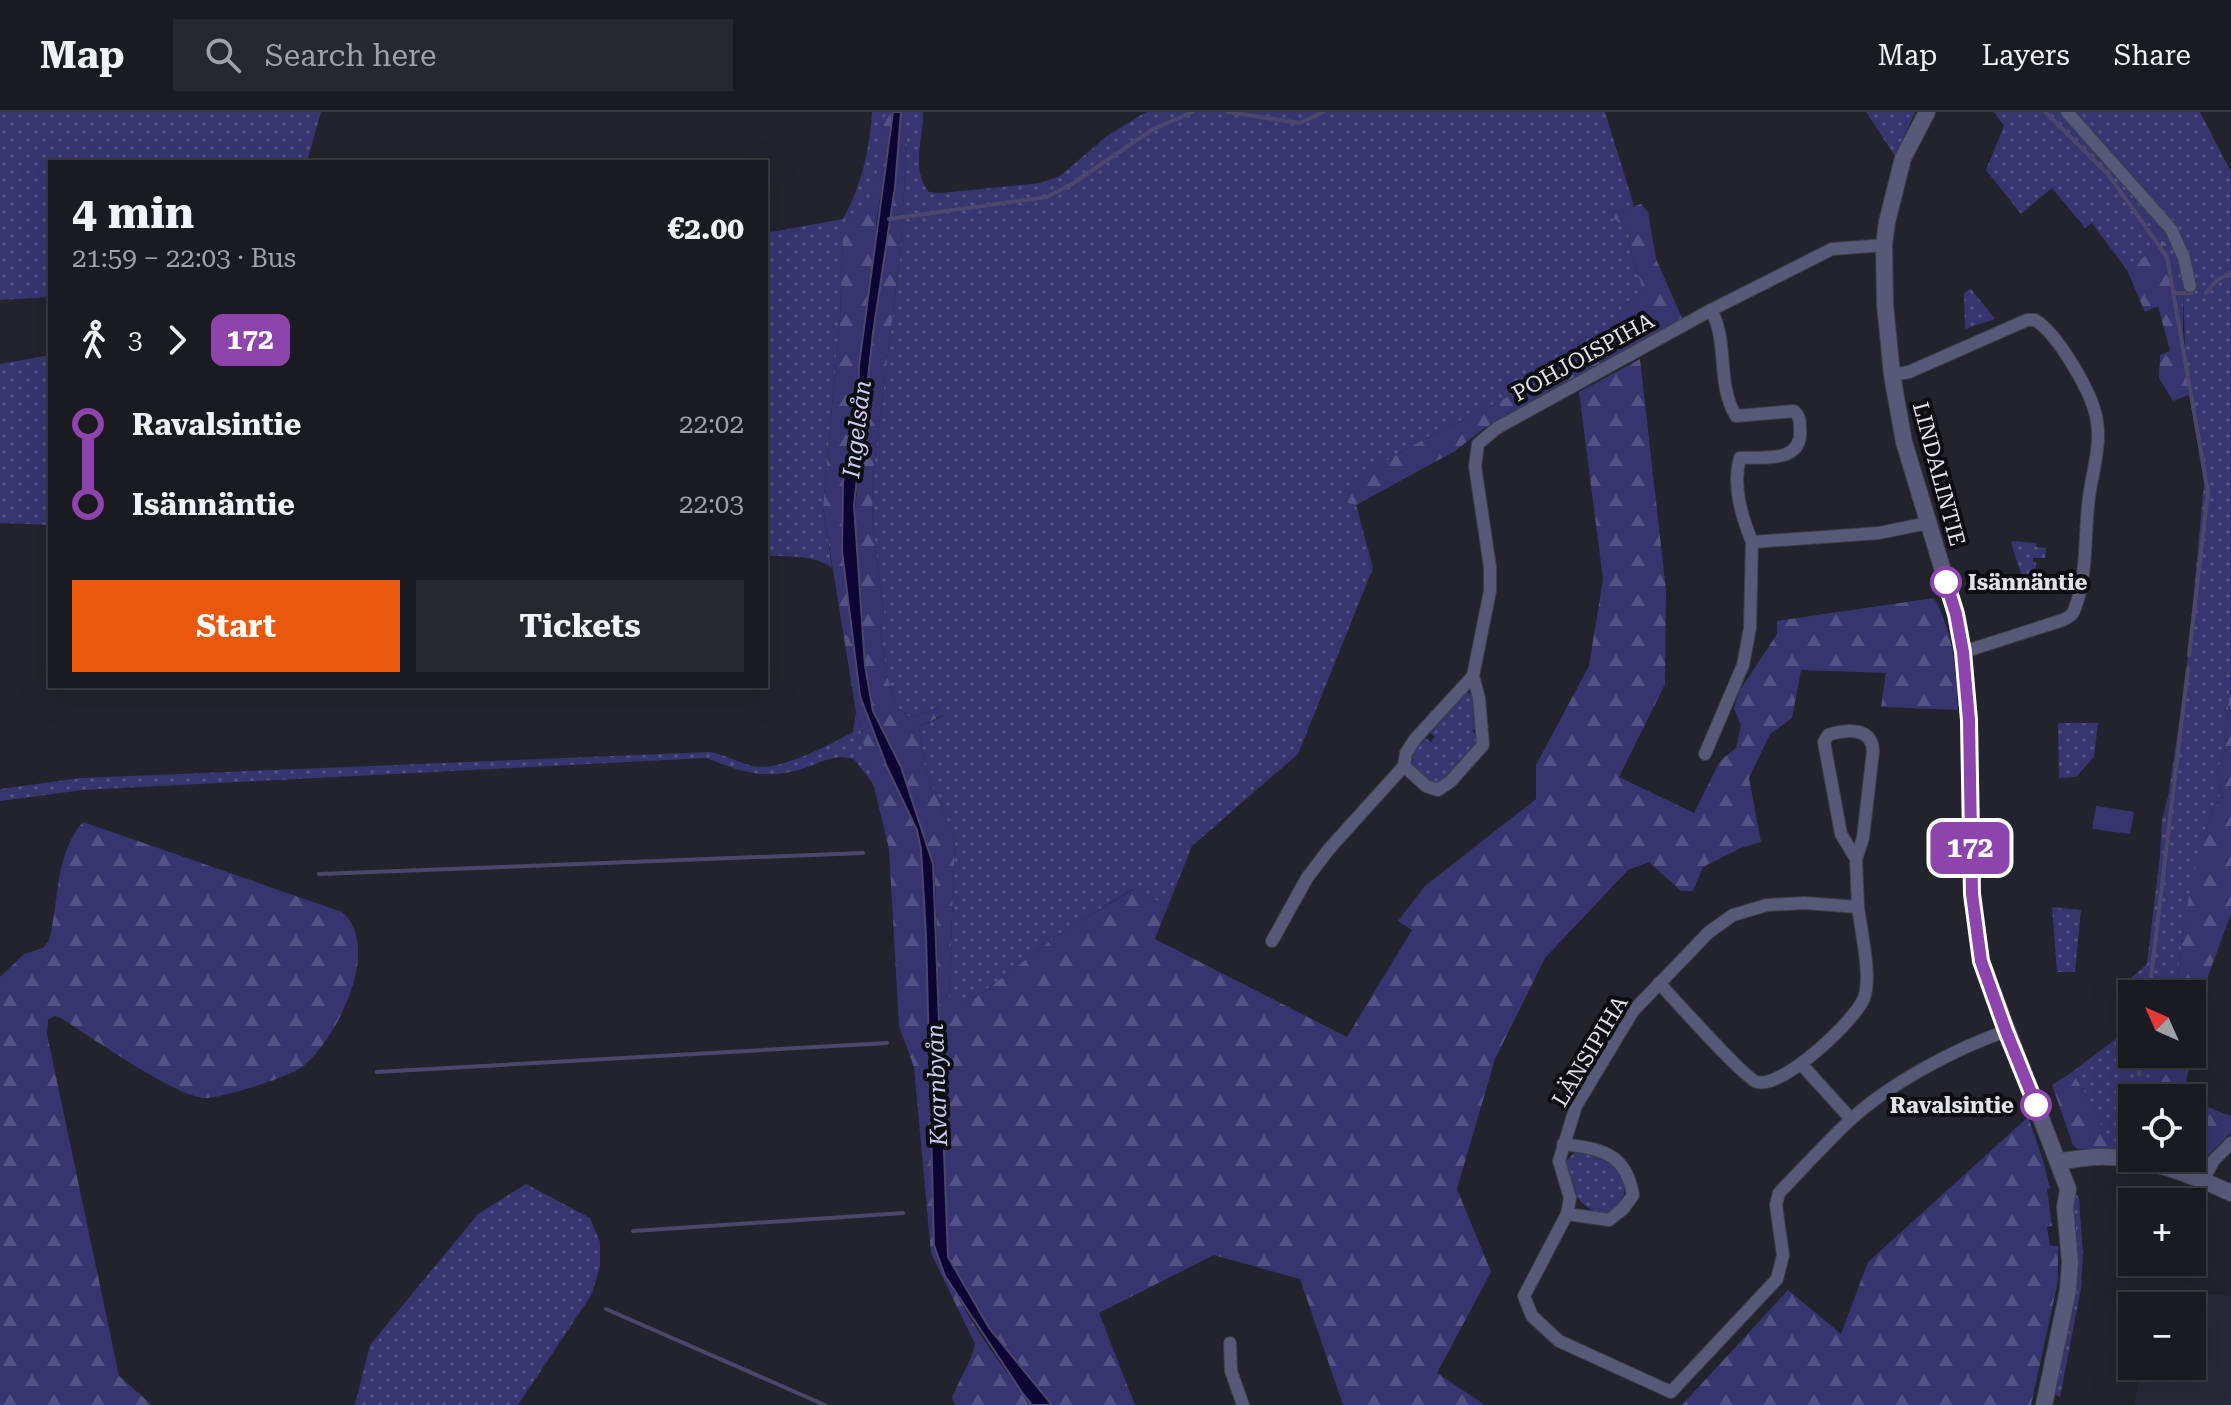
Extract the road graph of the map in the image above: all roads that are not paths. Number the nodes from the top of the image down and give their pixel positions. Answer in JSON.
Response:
{"nodes":[{"id":1,"x":1927,"y":112,"type":"edge"},
{"id":2,"x":2067,"y":112,"type":"edge"},
{"id":3,"x":1884,"y":245,"type":"junction"},
{"id":4,"x":2190,"y":286,"type":"dead end"},
{"id":5,"x":1711,"y":310,"type":"junction"},
{"id":6,"x":1892,"y":375,"type":"junction"},
{"id":7,"x":1928,"y":523,"type":"junction"},
{"id":8,"x":1752,"y":542,"type":"junction"},
{"id":9,"x":1963,"y":652,"type":"junction"},
{"id":10,"x":1473,"y":676,"type":"junction"},
{"id":11,"x":1705,"y":754,"type":"dead end"},
{"id":12,"x":1404,"y":766,"type":"junction"},
{"id":13,"x":1856,"y":859,"type":"junction"},
{"id":14,"x":1858,"y":907,"type":"junction"},
{"id":15,"x":1272,"y":941,"type":"dead end"},
{"id":16,"x":1659,"y":983,"type":"junction"},
{"id":17,"x":2006,"y":1031,"type":"junction"},
{"id":18,"x":1802,"y":1065,"type":"junction"},
{"id":19,"x":1851,"y":1119,"type":"junction"},
{"id":20,"x":2231,"y":1143,"type":"edge"},
{"id":21,"x":1563,"y":1144,"type":"junction"},
{"id":22,"x":2059,"y":1167,"type":"junction"},
{"id":23,"x":2203,"y":1180,"type":"junction"},
{"id":24,"x":2231,"y":1193,"type":"edge"},
{"id":25,"x":1567,"y":1214,"type":"junction"},
{"id":26,"x":1230,"y":1343,"type":"dead end"},
{"id":27,"x":1243,"y":1405,"type":"edge"},
{"id":28,"x":2044,"y":1405,"type":"edge"}],
"edges":[{"from":1,"to":3,"type":"street","name":"LINDALINTIE"},
{"from":2,"to":4,"type":"street"},
{"from":3,"to":5,"type":"street","name":"POHJOISPIHA"},
{"from":3,"to":6,"type":"street","name":"LINDALINTIE"},
{"from":5,"to":8,"type":"street"},
{"from":5,"to":10,"type":"street","name":"POHJOISPIHA"},
{"from":6,"to":7,"type":"street","name":"LINDALINTIE"},
{"from":6,"to":9,"type":"street"},
{"from":7,"to":8,"type":"street"},
{"from":7,"to":9,"type":"street","name":"LINDALINTIE"},
{"from":8,"to":11,"type":"street"},
{"from":9,"to":17,"type":"street","name":"LINDALINTIE"},
{"from":10,"to":12,"type":"street"},
{"from":10,"to":12,"type":"street"},
{"from":12,"to":15,"type":"street"},
{"from":13,"to":13,"type":"street"},
{"from":13,"to":14,"type":"street"},
{"from":14,"to":16,"type":"street"},
{"from":14,"to":18,"type":"street"},
{"from":16,"to":18,"type":"street"},
{"from":16,"to":21,"type":"street","name":"LÄNSIPIHA"},
{"from":17,"to":19,"type":"street"},
{"from":17,"to":22,"type":"street","name":"LINDALINTIE"},
{"from":18,"to":19,"type":"street"},
{"from":19,"to":25,"type":"street"},
{"from":20,"to":23,"type":"street"},
{"from":21,"to":25,"type":"street","name":"LÄNSIPIHA"},
{"from":21,"to":25,"type":"street"},
{"from":22,"to":23,"type":"street"},
{"from":22,"to":28,"type":"street","name":"LINDALINTIE"},
{"from":23,"to":24,"type":"street"},
{"from":26,"to":27,"type":"street"}]}
